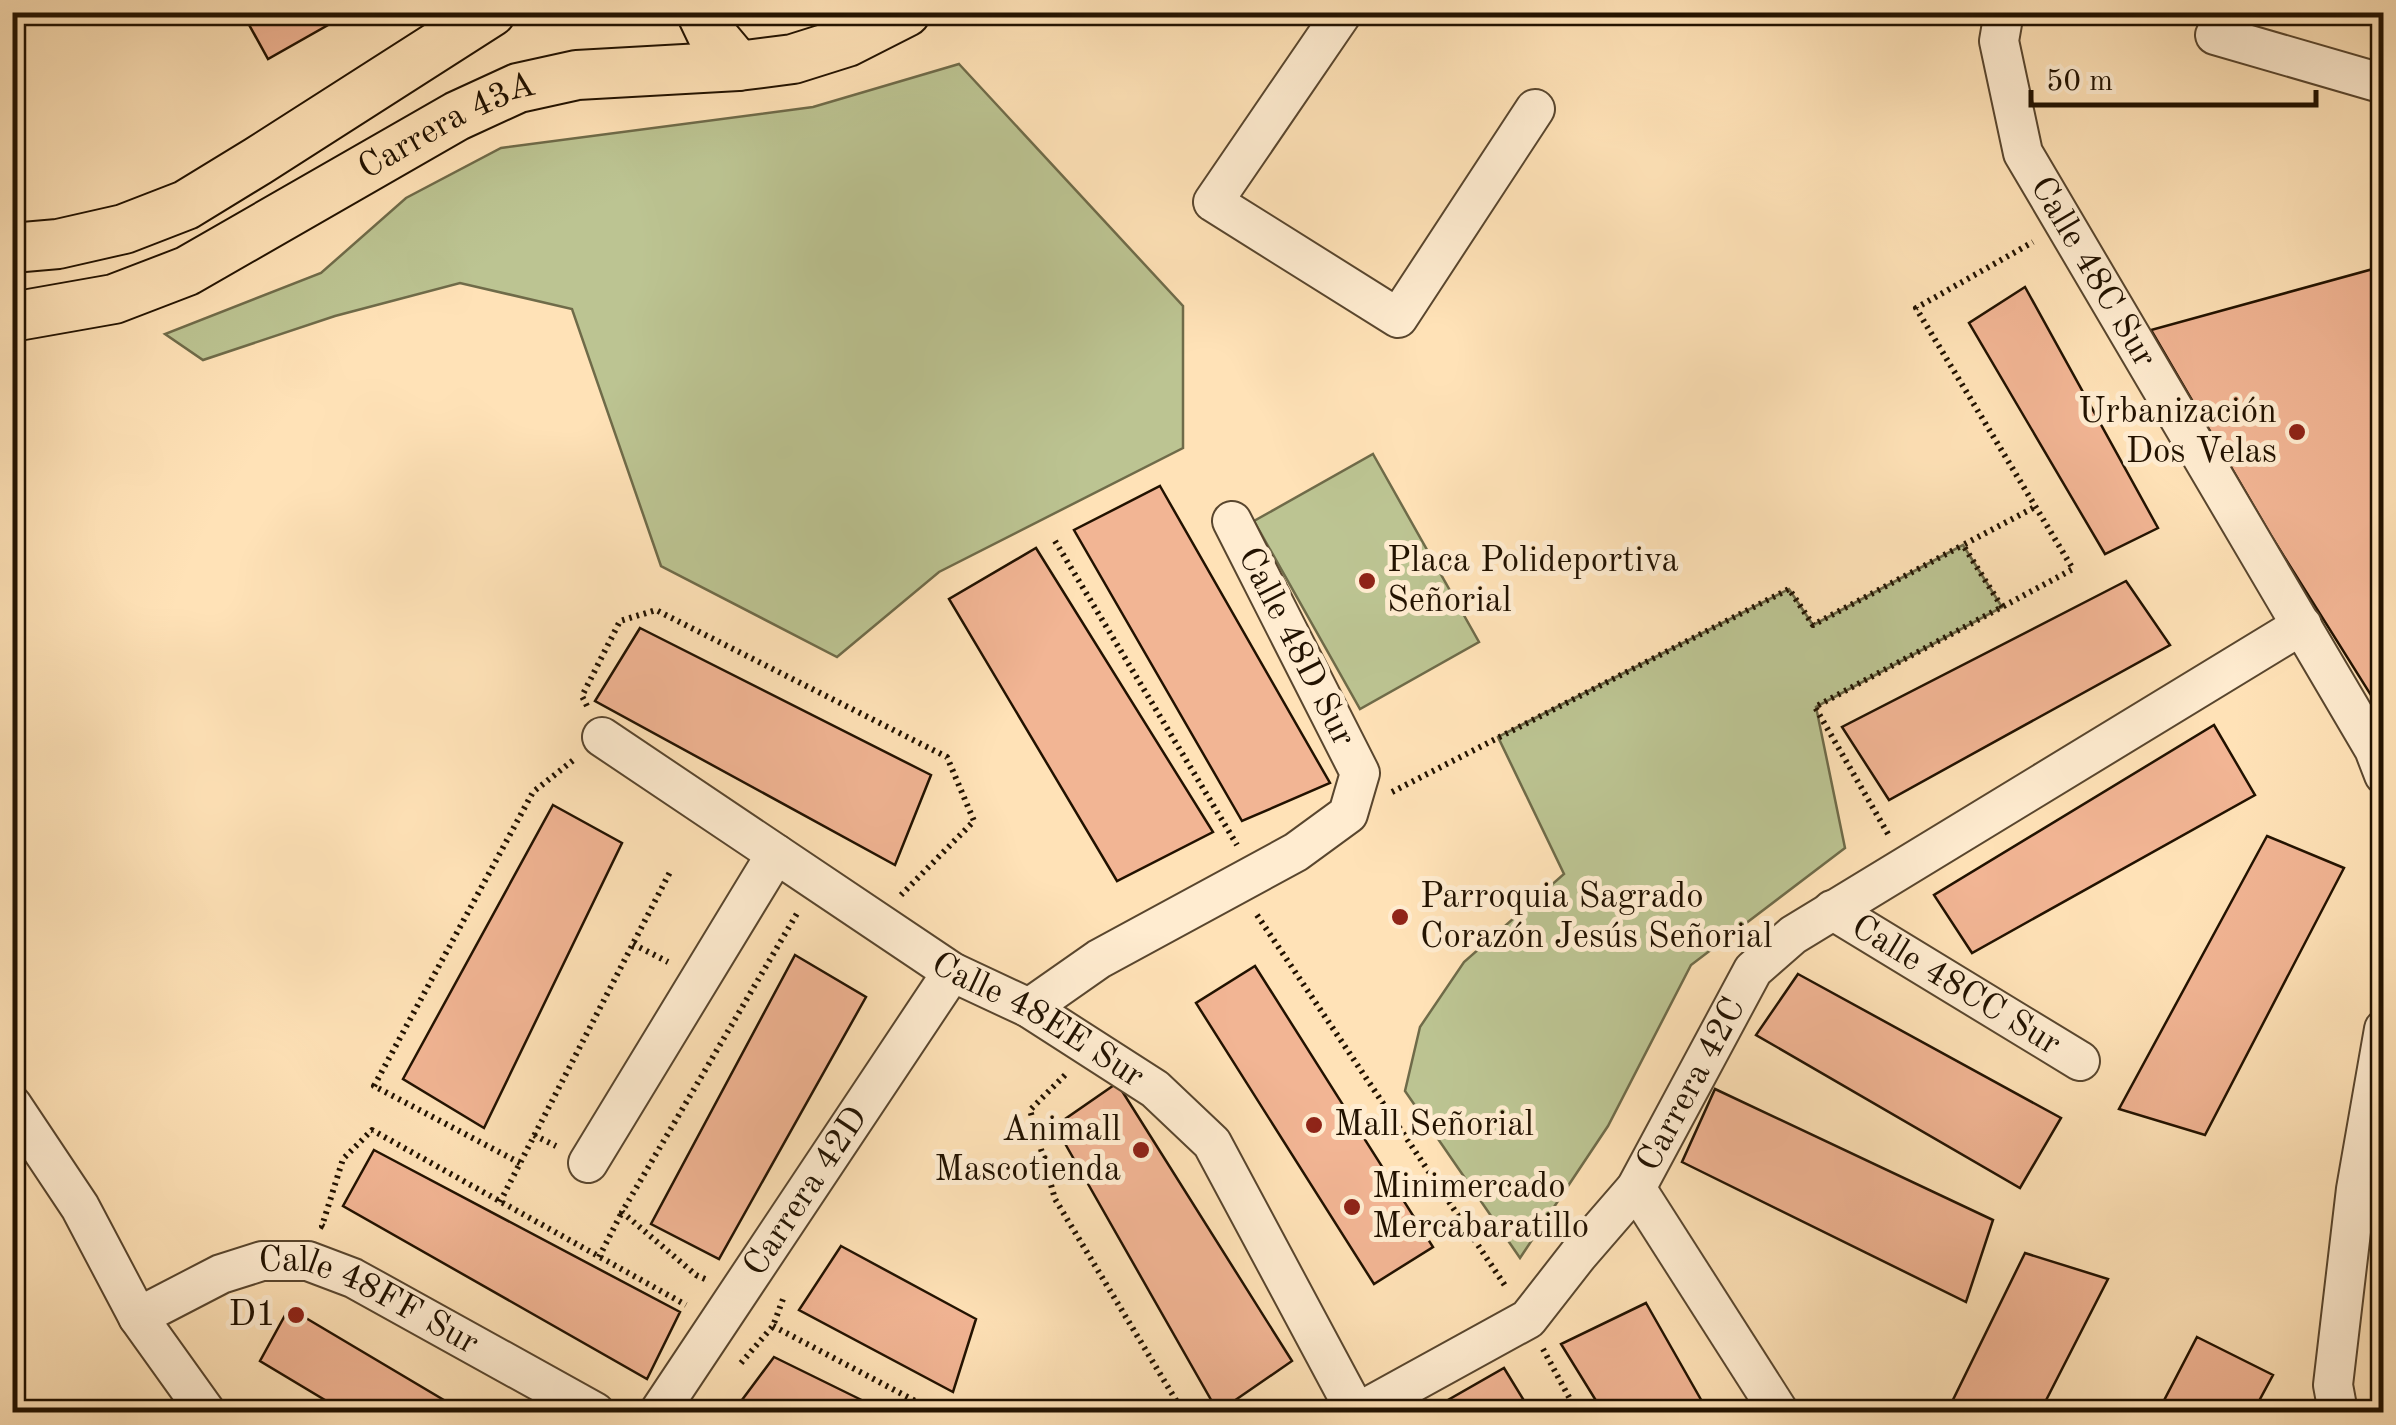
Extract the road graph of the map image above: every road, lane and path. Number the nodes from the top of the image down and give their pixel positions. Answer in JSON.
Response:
{"nodes":[{"id":1,"x":491,"y":12,"type":"edge"},
{"id":2,"x":701,"y":12,"type":"edge"},
{"id":3,"x":906,"y":12,"type":"edge"},
{"id":4,"x":1343,"y":12,"type":"edge"},
{"id":5,"x":2004,"y":12,"type":"edge"},
{"id":6,"x":2215,"y":35,"type":"dead end"},
{"id":7,"x":738,"y":66,"type":"junction"},
{"id":8,"x":2384,"y":84,"type":"edge"},
{"id":9,"x":1534,"y":108,"type":"dead end"},
{"id":10,"x":2065,"y":224,"type":"junction"},
{"id":11,"x":12,"y":248,"type":"edge"},
{"id":12,"x":12,"y":317,"type":"edge"},
{"id":13,"x":2035,"y":507,"type":"junction"},
{"id":14,"x":1232,"y":521,"type":"dead end"},
{"id":15,"x":1054,"y":541,"type":"dead end"},
{"id":16,"x":1963,"y":545,"type":"junction"},
{"id":17,"x":2002,"y":607,"type":"junction"},
{"id":18,"x":2302,"y":625,"type":"junction"},
{"id":19,"x":602,"y":736,"type":"junction"},
{"id":20,"x":2384,"y":775,"type":"edge"},
{"id":21,"x":1348,"y":814,"type":"junction"},
{"id":22,"x":776,"y":854,"type":"junction"},
{"id":23,"x":1906,"y":866,"type":"junction"},
{"id":24,"x":671,"y":870,"type":"dead end"},
{"id":25,"x":1246,"y":880,"type":"junction"},
{"id":26,"x":816,"y":881,"type":"junction"},
{"id":27,"x":1832,"y":910,"type":"junction"},
{"id":28,"x":876,"y":921,"type":"junction"},
{"id":29,"x":952,"y":972,"type":"junction"},
{"id":30,"x":1029,"y":1008,"type":"junction"},
{"id":31,"x":2384,"y":1029,"type":"edge"},
{"id":32,"x":2080,"y":1061,"type":"dead end"},
{"id":33,"x":1077,"y":1063,"type":"dead end"},
{"id":34,"x":12,"y":1105,"type":"edge"},
{"id":35,"x":520,"y":1163,"type":"junction"},
{"id":36,"x":588,"y":1163,"type":"dead end"},
{"id":37,"x":1636,"y":1188,"type":"junction"},
{"id":38,"x":500,"y":1202,"type":"junction"},
{"id":39,"x":622,"y":1212,"type":"junction"},
{"id":40,"x":339,"y":1235,"type":"dead end"},
{"id":41,"x":599,"y":1256,"type":"junction"},
{"id":42,"x":696,"y":1275,"type":"dead end"},
{"id":43,"x":786,"y":1290,"type":"dead end"},
{"id":44,"x":138,"y":1317,"type":"junction"},
{"id":45,"x":1528,"y":1319,"type":"junction"},
{"id":46,"x":719,"y":1323,"type":"junction"},
{"id":47,"x":772,"y":1326,"type":"junction"},
{"id":48,"x":735,"y":1369,"type":"dead end"},
{"id":49,"x":2329,"y":1404,"type":"edge"},
{"id":50,"x":206,"y":1412,"type":"edge"},
{"id":51,"x":595,"y":1412,"type":"edge"},
{"id":52,"x":659,"y":1412,"type":"edge"},
{"id":53,"x":936,"y":1412,"type":"edge"},
{"id":54,"x":1183,"y":1412,"type":"edge"},
{"id":55,"x":1358,"y":1412,"type":"edge"},
{"id":56,"x":1577,"y":1412,"type":"edge"},
{"id":57,"x":1778,"y":1412,"type":"edge"}],
"edges":[{"from":1,"to":11,"type":"main road","name":"Carrera 43A"},
{"from":2,"to":7,"type":"main road"},
{"from":3,"to":7,"type":"main road","name":"Carrera 43A"},
{"from":4,"to":9,"type":"street"},
{"from":5,"to":10,"type":"street","name":"Calle 48C Sur"},
{"from":6,"to":8,"type":"street"},
{"from":7,"to":12,"type":"main road","name":"Carrera 43A"},
{"from":10,"to":13,"type":"path"},
{"from":10,"to":18,"type":"street","name":"Calle 48C Sur"},
{"from":13,"to":16,"type":"path"},
{"from":13,"to":17,"type":"path"},
{"from":14,"to":21,"type":"street","name":"Calle 48D Sur"},
{"from":15,"to":25,"type":"path"},
{"from":16,"to":17,"type":"path"},
{"from":16,"to":21,"type":"path"},
{"from":17,"to":23,"type":"path"},
{"from":18,"to":20,"type":"street","name":"Calle 48C Sur"},
{"from":18,"to":23,"type":"street","name":"Carrera 42C"},
{"from":19,"to":22,"type":"street","name":"Calle 48EE Sur"},
{"from":19,"to":28,"type":"path"},
{"from":19,"to":35,"type":"path"},
{"from":21,"to":25,"type":"street"},
{"from":22,"to":26,"type":"street","name":"Calle 48EE Sur"},
{"from":22,"to":36,"type":"street"},
{"from":23,"to":27,"type":"street","name":"Carrera 42C"},
{"from":24,"to":35,"type":"path"},
{"from":25,"to":30,"type":"street"},
{"from":25,"to":45,"type":"path"},
{"from":26,"to":28,"type":"street","name":"Calle 48EE Sur"},
{"from":26,"to":39,"type":"path"},
{"from":27,"to":32,"type":"street","name":"Calle 48CC Sur"},
{"from":27,"to":37,"type":"street","name":"Carrera 42C"},
{"from":28,"to":29,"type":"street","name":"Calle 48EE Sur"},
{"from":29,"to":30,"type":"street","name":"Calle 48EE Sur"},
{"from":29,"to":46,"type":"street","name":"Carrera 42D"},
{"from":30,"to":55,"type":"street","name":"Calle 48EE Sur"},
{"from":31,"to":49,"type":"street"},
{"from":33,"to":54,"type":"path"},
{"from":34,"to":44,"type":"street"},
{"from":35,"to":38,"type":"path"},
{"from":37,"to":45,"type":"street","name":"Carrera 42C"},
{"from":37,"to":57,"type":"street"},
{"from":38,"to":40,"type":"path"},
{"from":38,"to":41,"type":"path"},
{"from":39,"to":41,"type":"path"},
{"from":39,"to":42,"type":"path"},
{"from":41,"to":46,"type":"path"},
{"from":43,"to":47,"type":"path"},
{"from":44,"to":50,"type":"street"},
{"from":44,"to":51,"type":"street","name":"Calle 48FF Sur"},
{"from":45,"to":55,"type":"street","name":"Carrera 42C"},
{"from":45,"to":56,"type":"path"},
{"from":46,"to":52,"type":"street","name":"Carrera 42D"},
{"from":47,"to":48,"type":"path"},
{"from":47,"to":53,"type":"path"}]}
